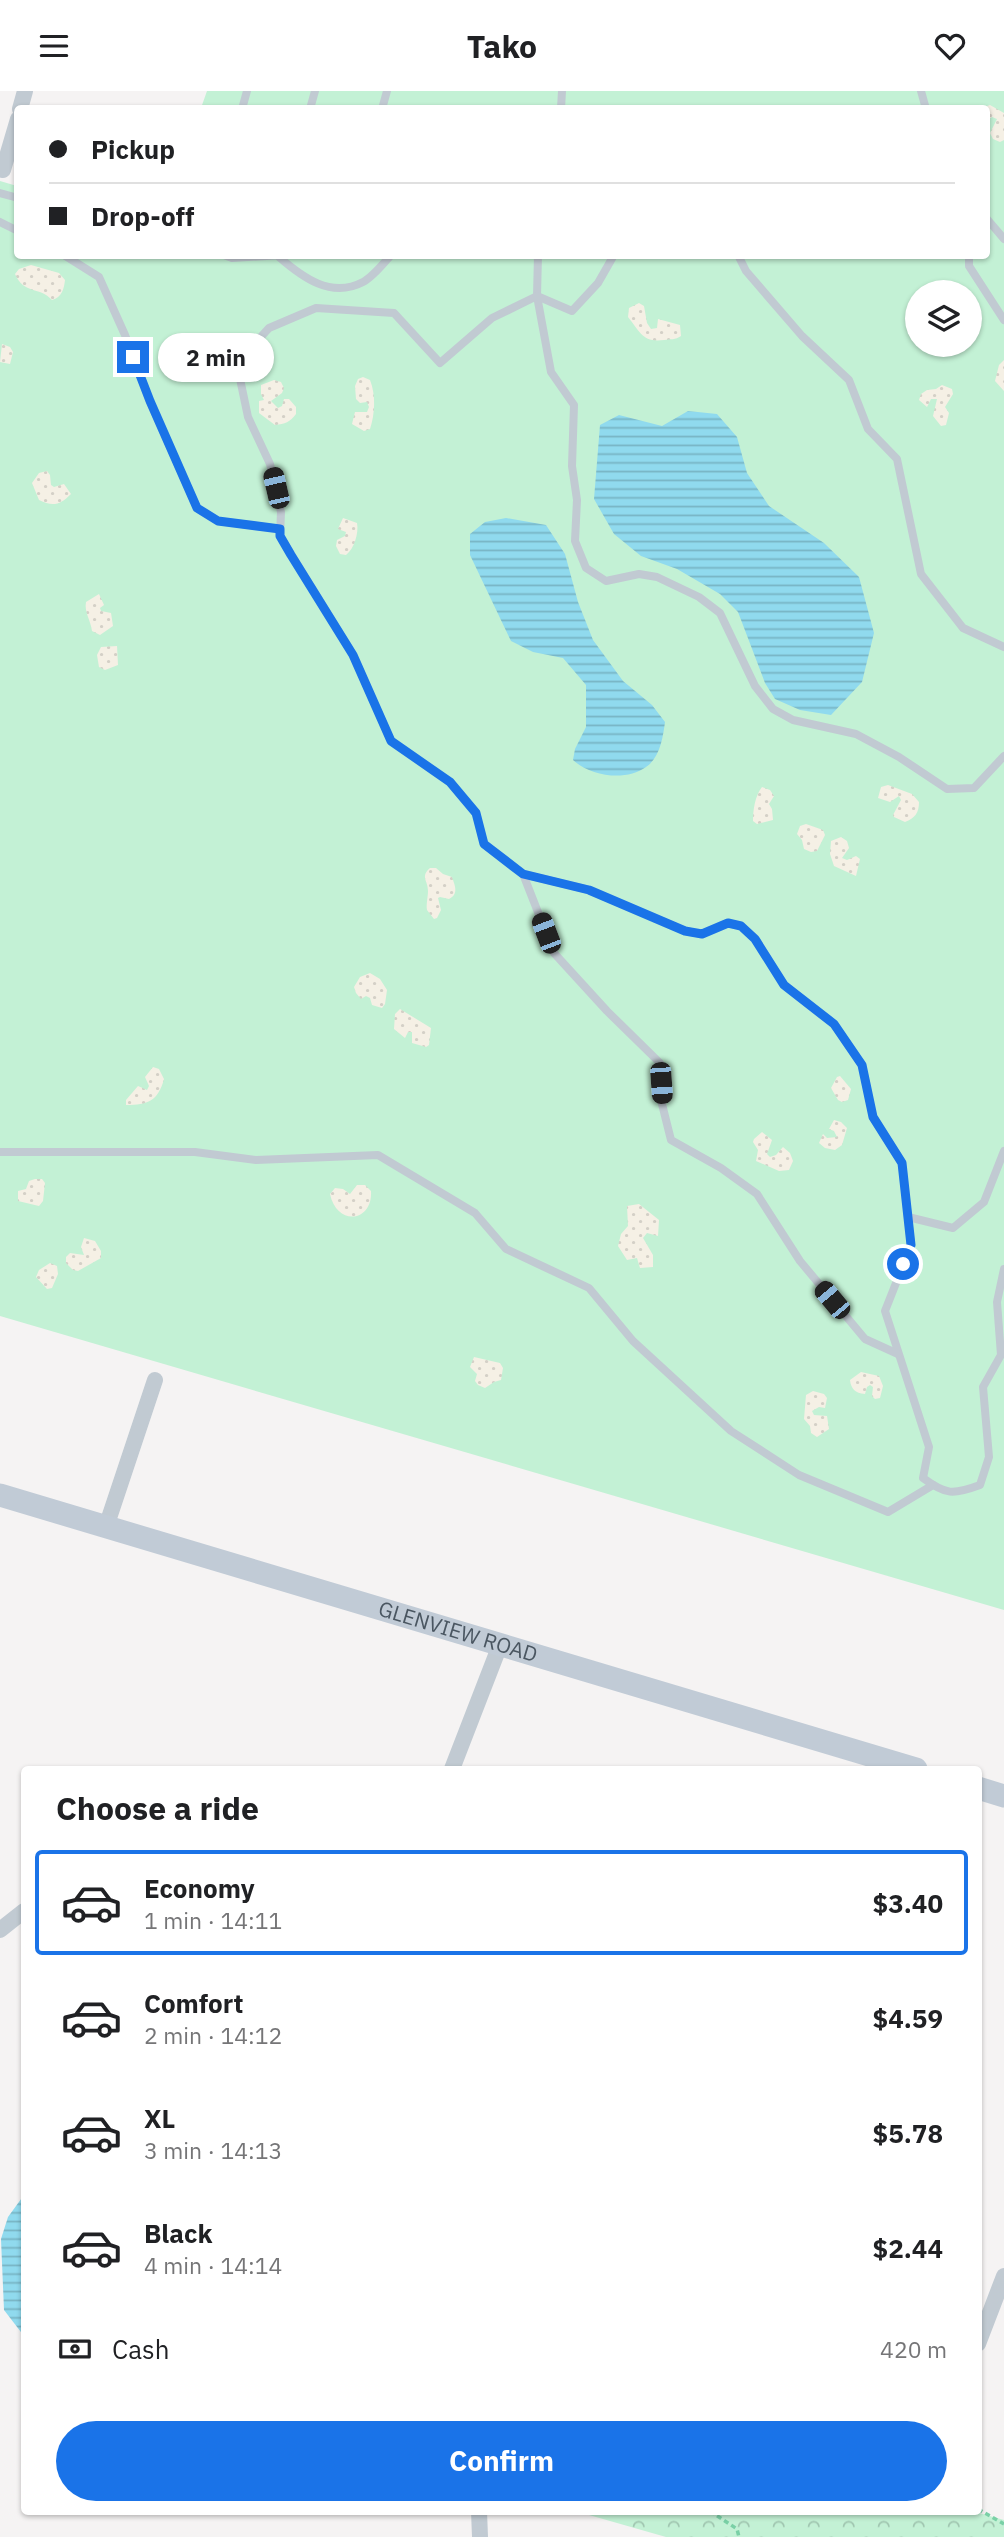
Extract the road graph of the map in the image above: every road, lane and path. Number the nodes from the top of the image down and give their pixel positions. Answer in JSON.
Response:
{"nodes":[{"id":1,"x":14,"y":138,"type":"edge"},
{"id":2,"x":7,"y":171,"type":"edge"},
{"id":3,"x":990,"y":223,"type":"edge"},
{"id":4,"x":1004,"y":239,"type":"edge"},
{"id":5,"x":70,"y":259,"type":"edge"},
{"id":6,"x":284,"y":259,"type":"edge"},
{"id":7,"x":387,"y":259,"type":"edge"},
{"id":8,"x":538,"y":259,"type":"edge"},
{"id":9,"x":612,"y":259,"type":"edge"},
{"id":10,"x":740,"y":259,"type":"edge"},
{"id":11,"x":969,"y":259,"type":"edge"},
{"id":12,"x":537,"y":296,"type":"junction"},
{"id":13,"x":1004,"y":320,"type":"edge"},
{"id":14,"x":280,"y":529,"type":"junction"},
{"id":15,"x":1004,"y":647,"type":"edge"},
{"id":16,"x":1004,"y":756,"type":"edge"},
{"id":17,"x":523,"y":874,"type":"junction"},
{"id":18,"x":0,"y":1152,"type":"edge"},
{"id":19,"x":1004,"y":1152,"type":"edge"},
{"id":20,"x":908,"y":1217,"type":"junction"},
{"id":21,"x":1004,"y":1269,"type":"edge"},
{"id":22,"x":898,"y":1354,"type":"junction"},
{"id":23,"x":155,"y":1380,"type":"dead end"},
{"id":24,"x":933,"y":1485,"type":"junction"},
{"id":25,"x":0,"y":1495,"type":"edge"},
{"id":26,"x":106,"y":1527,"type":"junction"},
{"id":27,"x":500,"y":1645,"type":"junction"},
{"id":28,"x":453,"y":1766,"type":"edge"},
{"id":29,"x":906,"y":1766,"type":"edge"},
{"id":30,"x":982,"y":1789,"type":"edge"},
{"id":31,"x":1004,"y":1795,"type":"edge"},
{"id":32,"x":21,"y":1913,"type":"edge"},
{"id":33,"x":0,"y":1930,"type":"edge"},
{"id":34,"x":1004,"y":2276,"type":"edge"},
{"id":35,"x":982,"y":2334,"type":"edge"},
{"id":36,"x":982,"y":2511,"type":"edge"},
{"id":37,"x":479,"y":2515,"type":"edge"},
{"id":38,"x":716,"y":2515,"type":"edge"},
{"id":39,"x":1004,"y":2524,"type":"edge"},
{"id":40,"x":480,"y":2537,"type":"edge"},
{"id":41,"x":739,"y":2537,"type":"edge"}],
"edges":[{"from":1,"to":2,"type":"street"},
{"from":3,"to":4,"type":"lane"},
{"from":5,"to":14,"type":"lane"},
{"from":6,"to":7,"type":"lane"},
{"from":8,"to":12,"type":"lane"},
{"from":9,"to":12,"type":"lane"},
{"from":10,"to":15,"type":"lane"},
{"from":11,"to":13,"type":"lane"},
{"from":12,"to":14,"type":"lane"},
{"from":12,"to":16,"type":"lane"},
{"from":14,"to":17,"type":"lane"},
{"from":17,"to":20,"type":"lane"},
{"from":17,"to":22,"type":"lane"},
{"from":18,"to":24,"type":"lane"},
{"from":19,"to":20,"type":"lane"},
{"from":20,"to":22,"type":"lane"},
{"from":21,"to":24,"type":"lane"},
{"from":22,"to":24,"type":"lane"},
{"from":23,"to":26,"type":"street"},
{"from":25,"to":26,"type":"main road","name":"GLENVIEW ROAD"},
{"from":26,"to":27,"type":"main road","name":"GLENVIEW ROAD"},
{"from":27,"to":28,"type":"street"},
{"from":27,"to":29,"type":"main road","name":"GLENVIEW ROAD"},
{"from":30,"to":31,"type":"main road"},
{"from":32,"to":33,"type":"street"},
{"from":34,"to":35,"type":"street"},
{"from":36,"to":39,"type":"path"},
{"from":37,"to":40,"type":"street"},
{"from":38,"to":41,"type":"path"}]}
